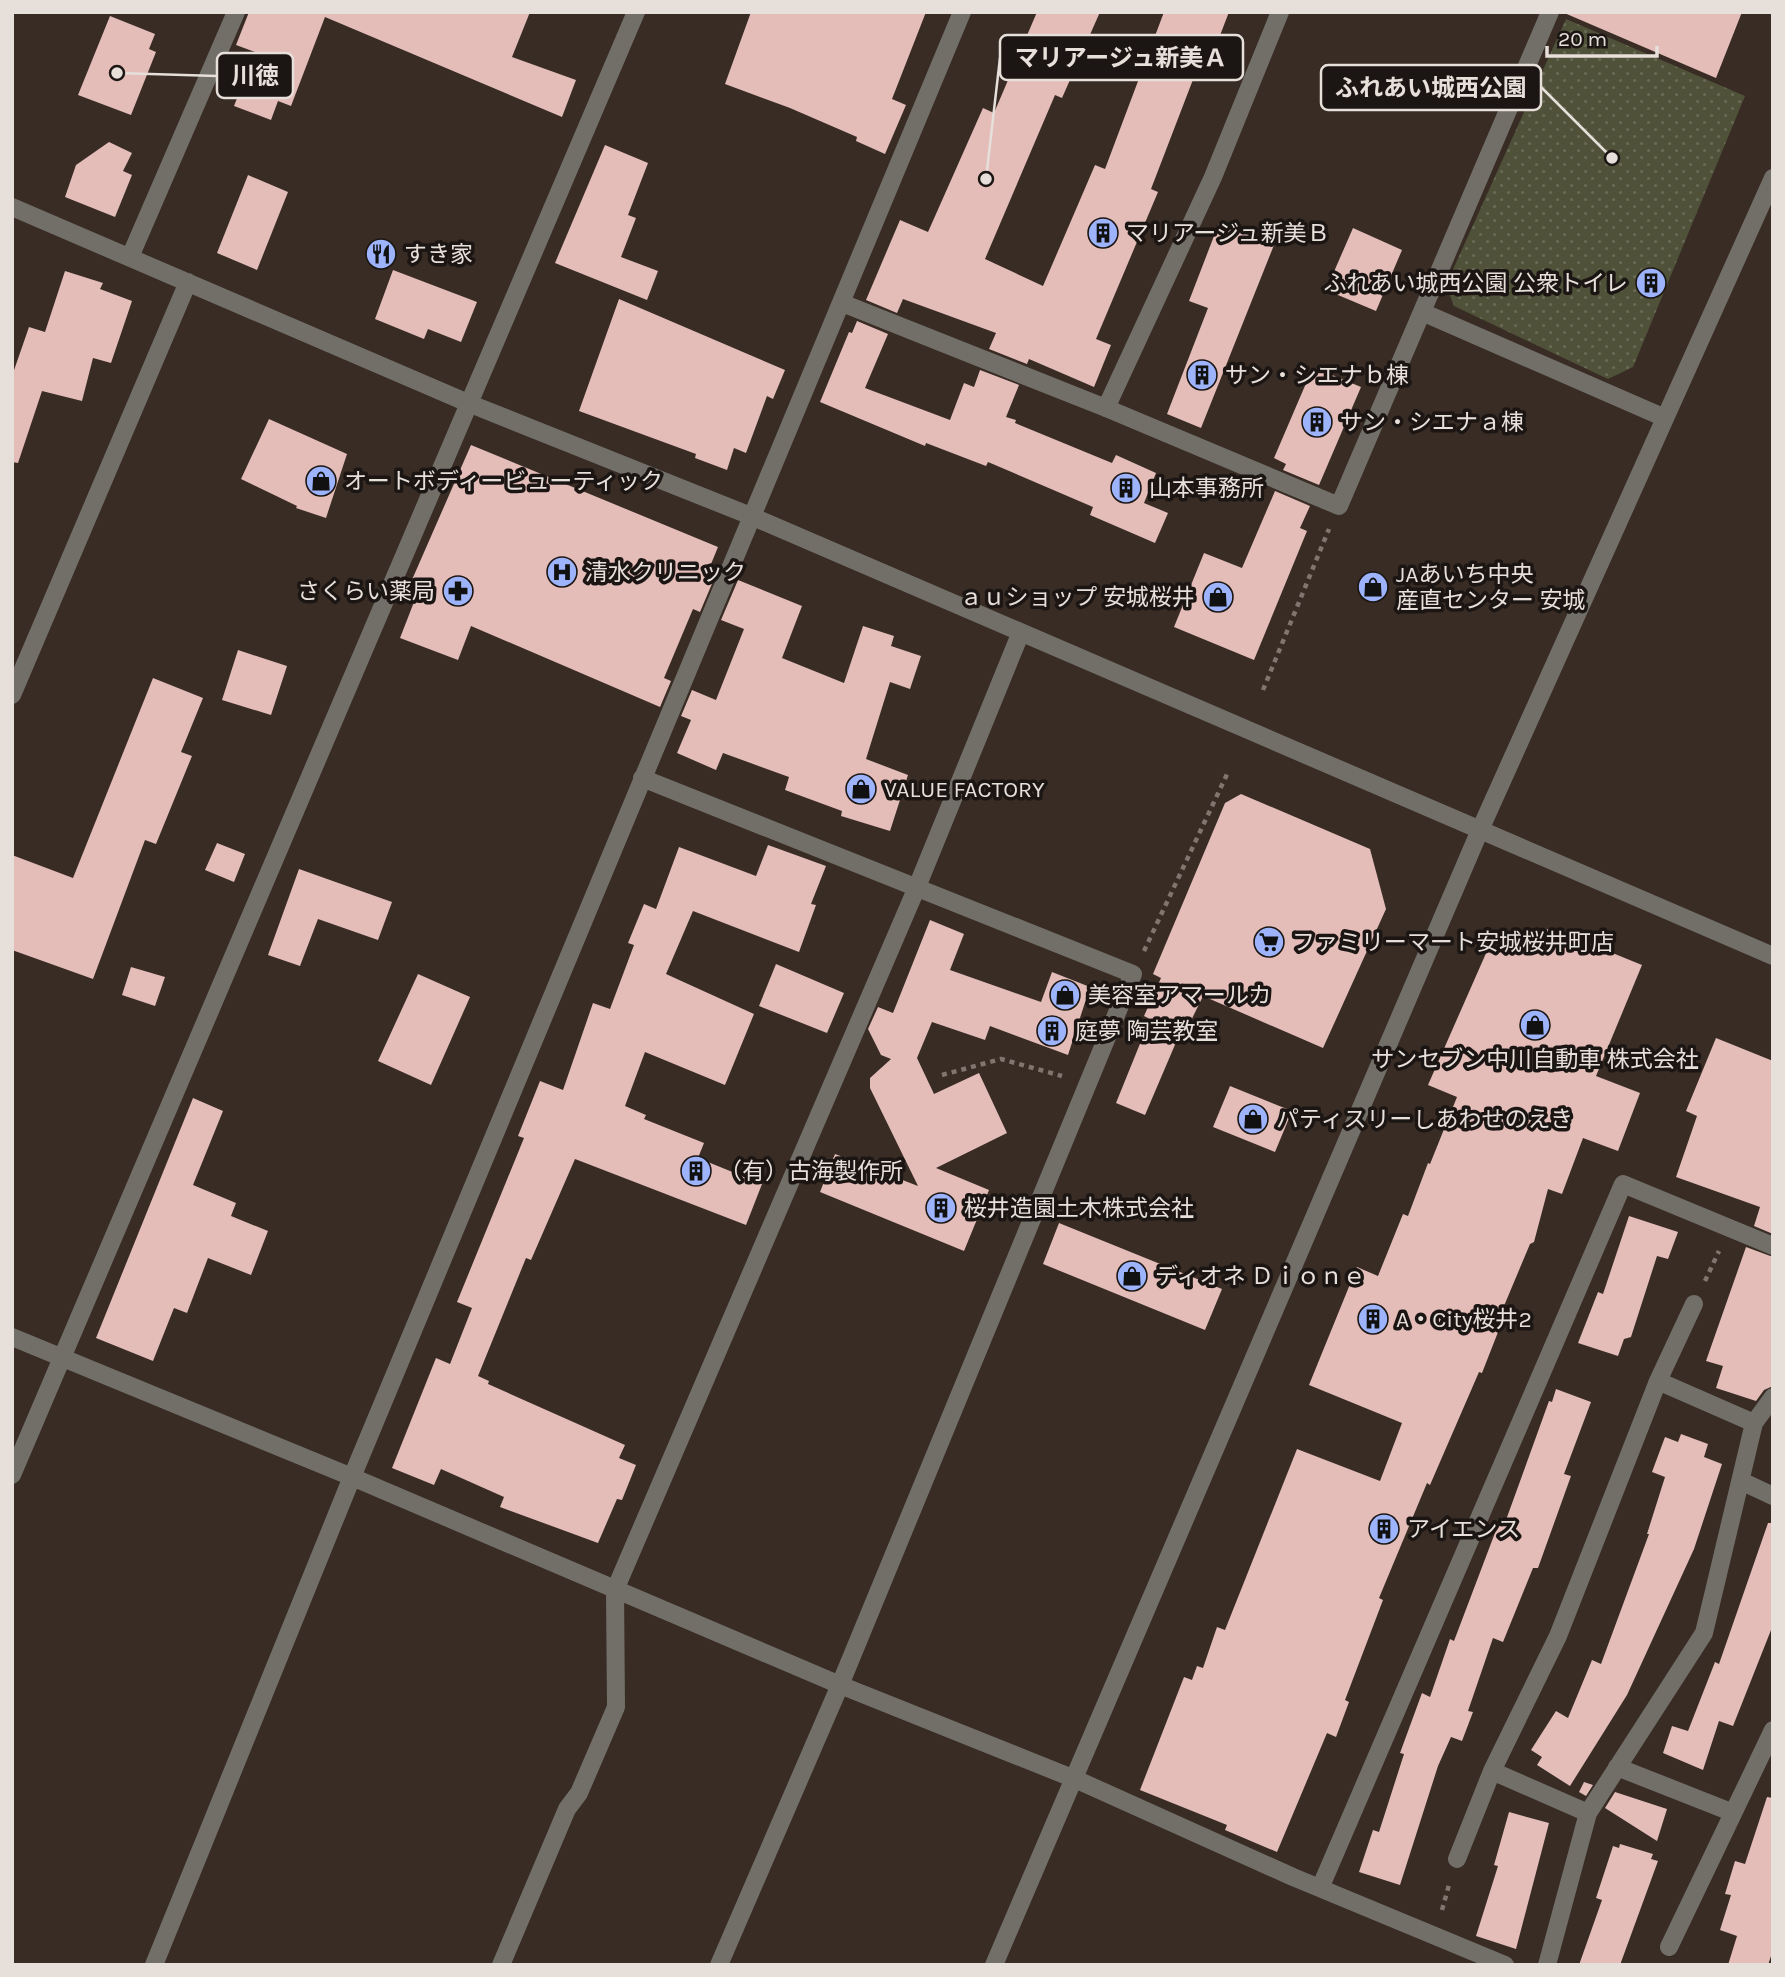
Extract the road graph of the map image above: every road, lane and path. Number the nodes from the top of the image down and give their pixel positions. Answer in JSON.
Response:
{"nodes":[{"id":1,"x":236,"y":12,"type":"edge"},
{"id":2,"x":636,"y":12,"type":"edge"},
{"id":3,"x":962,"y":12,"type":"edge"},
{"id":4,"x":1280,"y":12,"type":"edge"},
{"id":5,"x":1550,"y":12,"type":"edge"},
{"id":6,"x":1773,"y":178,"type":"edge"},
{"id":7,"x":12,"y":207,"type":"edge"},
{"id":8,"x":130,"y":257,"type":"junction"},
{"id":9,"x":188,"y":282,"type":"junction"},
{"id":10,"x":842,"y":303,"type":"junction"},
{"id":11,"x":1422,"y":312,"type":"junction"},
{"id":12,"x":468,"y":403,"type":"junction"},
{"id":13,"x":1106,"y":408,"type":"junction"},
{"id":14,"x":1665,"y":418,"type":"junction"},
{"id":15,"x":1339,"y":506,"type":"junction"},
{"id":16,"x":751,"y":516,"type":"junction"},
{"id":17,"x":1021,"y":632,"type":"junction"},
{"id":18,"x":1263,"y":690,"type":"dead end"},
{"id":19,"x":12,"y":695,"type":"edge"},
{"id":20,"x":1229,"y":770,"type":"dead end"},
{"id":21,"x":642,"y":779,"type":"junction"},
{"id":22,"x":1480,"y":830,"type":"junction"},
{"id":23,"x":917,"y":887,"type":"junction"},
{"id":24,"x":1773,"y":956,"type":"edge"},
{"id":25,"x":1133,"y":974,"type":"junction"},
{"id":26,"x":942,"y":1075,"type":"dead end"},
{"id":27,"x":1087,"y":1084,"type":"junction"},
{"id":28,"x":1730,"y":1228,"type":"junction"},
{"id":29,"x":1773,"y":1246,"type":"edge"},
{"id":30,"x":1694,"y":1304,"type":"joint"},
{"id":31,"x":12,"y":1337,"type":"edge"},
{"id":32,"x":62,"y":1358,"type":"junction"},
{"id":33,"x":1658,"y":1381,"type":"junction"},
{"id":34,"x":1773,"y":1396,"type":"edge"},
{"id":35,"x":1755,"y":1423,"type":"junction"},
{"id":36,"x":12,"y":1475,"type":"edge"},
{"id":37,"x":352,"y":1477,"type":"junction"},
{"id":38,"x":1741,"y":1481,"type":"junction"},
{"id":39,"x":1773,"y":1496,"type":"edge"},
{"id":40,"x":615,"y":1590,"type":"junction"},
{"id":41,"x":840,"y":1685,"type":"junction"},
{"id":42,"x":1773,"y":1730,"type":"edge"},
{"id":43,"x":1617,"y":1767,"type":"junction"},
{"id":44,"x":1492,"y":1771,"type":"junction"},
{"id":45,"x":1075,"y":1779,"type":"junction"},
{"id":46,"x":1731,"y":1812,"type":"junction"},
{"id":47,"x":1588,"y":1813,"type":"junction"},
{"id":48,"x":1457,"y":1859,"type":"joint"},
{"id":49,"x":1321,"y":1886,"type":"junction"},
{"id":50,"x":1434,"y":1935,"type":"junction"},
{"id":51,"x":1669,"y":1947,"type":"dead end"},
{"id":52,"x":154,"y":1965,"type":"edge"},
{"id":53,"x":501,"y":1965,"type":"edge"},
{"id":54,"x":719,"y":1965,"type":"edge"},
{"id":55,"x":994,"y":1965,"type":"edge"},
{"id":56,"x":1505,"y":1965,"type":"edge"},
{"id":57,"x":1547,"y":1965,"type":"edge"}],
"edges":[{"from":1,"to":8,"type":"street"},
{"from":2,"to":12,"type":"street"},
{"from":3,"to":10,"type":"street"},
{"from":4,"to":13,"type":"street"},
{"from":5,"to":11,"type":"street"},
{"from":6,"to":14,"type":"street"},
{"from":7,"to":8,"type":"street"},
{"from":8,"to":9,"type":"street"},
{"from":9,"to":12,"type":"street"},
{"from":9,"to":19,"type":"street"},
{"from":10,"to":13,"type":"street"},
{"from":10,"to":16,"type":"street"},
{"from":11,"to":14,"type":"street"},
{"from":11,"to":15,"type":"street"},
{"from":12,"to":16,"type":"street"},
{"from":12,"to":32,"type":"street"},
{"from":13,"to":15,"type":"street"},
{"from":14,"to":22,"type":"street"},
{"from":15,"to":18,"type":"path"},
{"from":16,"to":17,"type":"street"},
{"from":16,"to":21,"type":"street"},
{"from":17,"to":22,"type":"street"},
{"from":17,"to":23,"type":"street"},
{"from":20,"to":25,"type":"path"},
{"from":21,"to":23,"type":"street"},
{"from":21,"to":37,"type":"street"},
{"from":22,"to":24,"type":"street"},
{"from":22,"to":45,"type":"street"},
{"from":23,"to":25,"type":"street"},
{"from":23,"to":40,"type":"street"},
{"from":25,"to":27,"type":"street"},
{"from":26,"to":27,"type":"path"},
{"from":27,"to":41,"type":"street"},
{"from":28,"to":29,"type":"street"},
{"from":28,"to":30,"type":"path"},
{"from":28,"to":49,"type":"street"},
{"from":30,"to":33,"type":"street"},
{"from":31,"to":32,"type":"street"},
{"from":32,"to":36,"type":"street"},
{"from":32,"to":37,"type":"street"},
{"from":33,"to":35,"type":"street"},
{"from":33,"to":44,"type":"street"},
{"from":34,"to":35,"type":"street"},
{"from":35,"to":38,"type":"street"},
{"from":37,"to":40,"type":"street"},
{"from":37,"to":52,"type":"street"},
{"from":38,"to":39,"type":"street"},
{"from":38,"to":43,"type":"street"},
{"from":40,"to":41,"type":"street"},
{"from":40,"to":53,"type":"street"},
{"from":41,"to":45,"type":"street"},
{"from":41,"to":54,"type":"street"},
{"from":42,"to":46,"type":"street"},
{"from":43,"to":46,"type":"street"},
{"from":43,"to":47,"type":"street"},
{"from":44,"to":47,"type":"street"},
{"from":44,"to":48,"type":"street"},
{"from":45,"to":49,"type":"street"},
{"from":45,"to":55,"type":"street"},
{"from":46,"to":51,"type":"street"},
{"from":47,"to":57,"type":"street"},
{"from":48,"to":50,"type":"path"},
{"from":49,"to":50,"type":"street"},
{"from":50,"to":56,"type":"street"}]}
